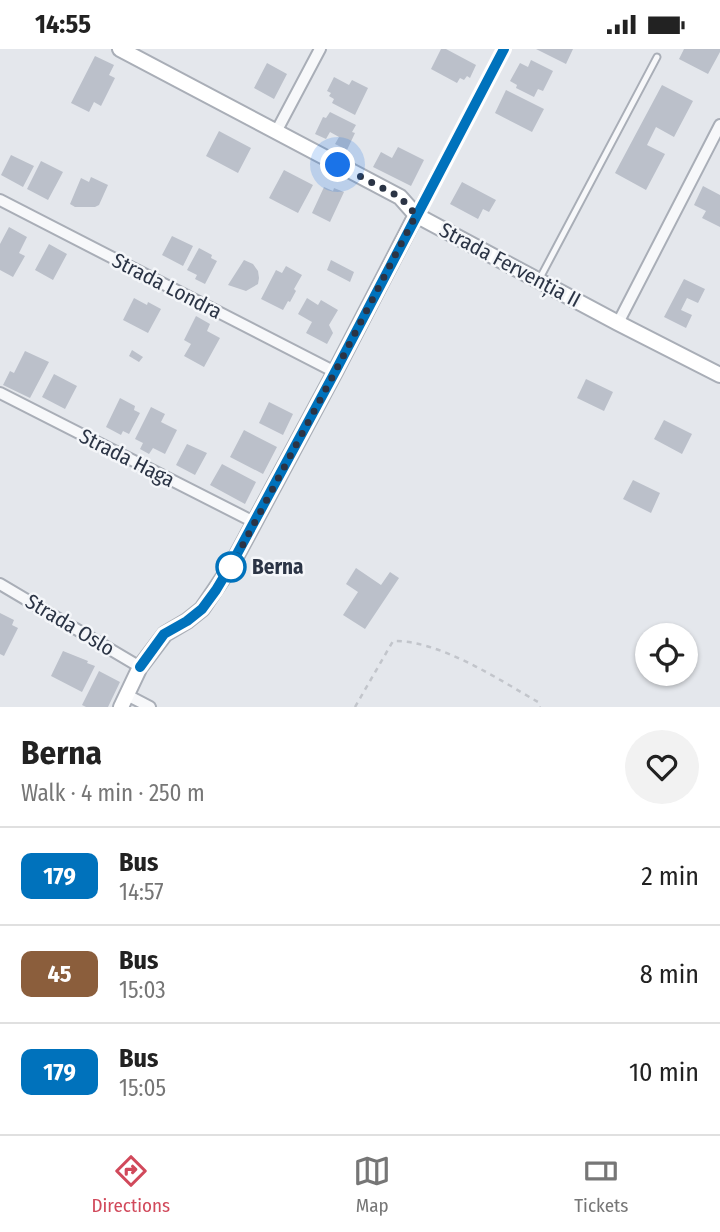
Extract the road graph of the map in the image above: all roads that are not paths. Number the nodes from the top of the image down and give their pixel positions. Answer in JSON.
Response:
{"nodes":[{"id":1,"x":120,"y":49,"type":"edge"},
{"id":2,"x":320,"y":49,"type":"edge"},
{"id":3,"x":504,"y":49,"type":"edge"},
{"id":4,"x":135,"y":52,"type":"edge"},
{"id":5,"x":657,"y":57,"type":"dead end"},
{"id":6,"x":720,"y":125,"type":"edge"},
{"id":7,"x":276,"y":132,"type":"junction"},
{"id":8,"x":0,"y":200,"type":"edge"},
{"id":9,"x":416,"y":215,"type":"junction"},
{"id":10,"x":538,"y":281,"type":"junction"},
{"id":11,"x":618,"y":323,"type":"junction"},
{"id":12,"x":335,"y":372,"type":"junction"},
{"id":13,"x":720,"y":375,"type":"edge"},
{"id":14,"x":0,"y":393,"type":"edge"},
{"id":15,"x":254,"y":522,"type":"junction"},
{"id":16,"x":0,"y":584,"type":"edge"},
{"id":17,"x":140,"y":667,"type":"junction"},
{"id":18,"x":124,"y":701,"type":"edge"},
{"id":19,"x":150,"y":707,"type":"edge"}],
"edges":[{"from":1,"to":4,"type":"street","name":"Strada Fervenția II"},
{"from":2,"to":7,"type":"street"},
{"from":3,"to":9,"type":"street"},
{"from":4,"to":7,"type":"street","name":"Strada Fervenția II"},
{"from":5,"to":10,"type":"lane"},
{"from":6,"to":11,"type":"street"},
{"from":7,"to":9,"type":"street","name":"Strada Fervenția II"},
{"from":8,"to":12,"type":"street","name":"Strada Londra"},
{"from":9,"to":10,"type":"street","name":"Strada Fervenția II"},
{"from":9,"to":12,"type":"street"},
{"from":10,"to":11,"type":"street","name":"Strada Fervenția II"},
{"from":11,"to":13,"type":"street","name":"Strada Fervenția II"},
{"from":12,"to":15,"type":"street"},
{"from":14,"to":15,"type":"street","name":"Strada Haga"},
{"from":15,"to":17,"type":"street"},
{"from":16,"to":17,"type":"street","name":"Strada Oslo"},
{"from":17,"to":18,"type":"street"},
{"from":18,"to":19,"type":"street"}]}
